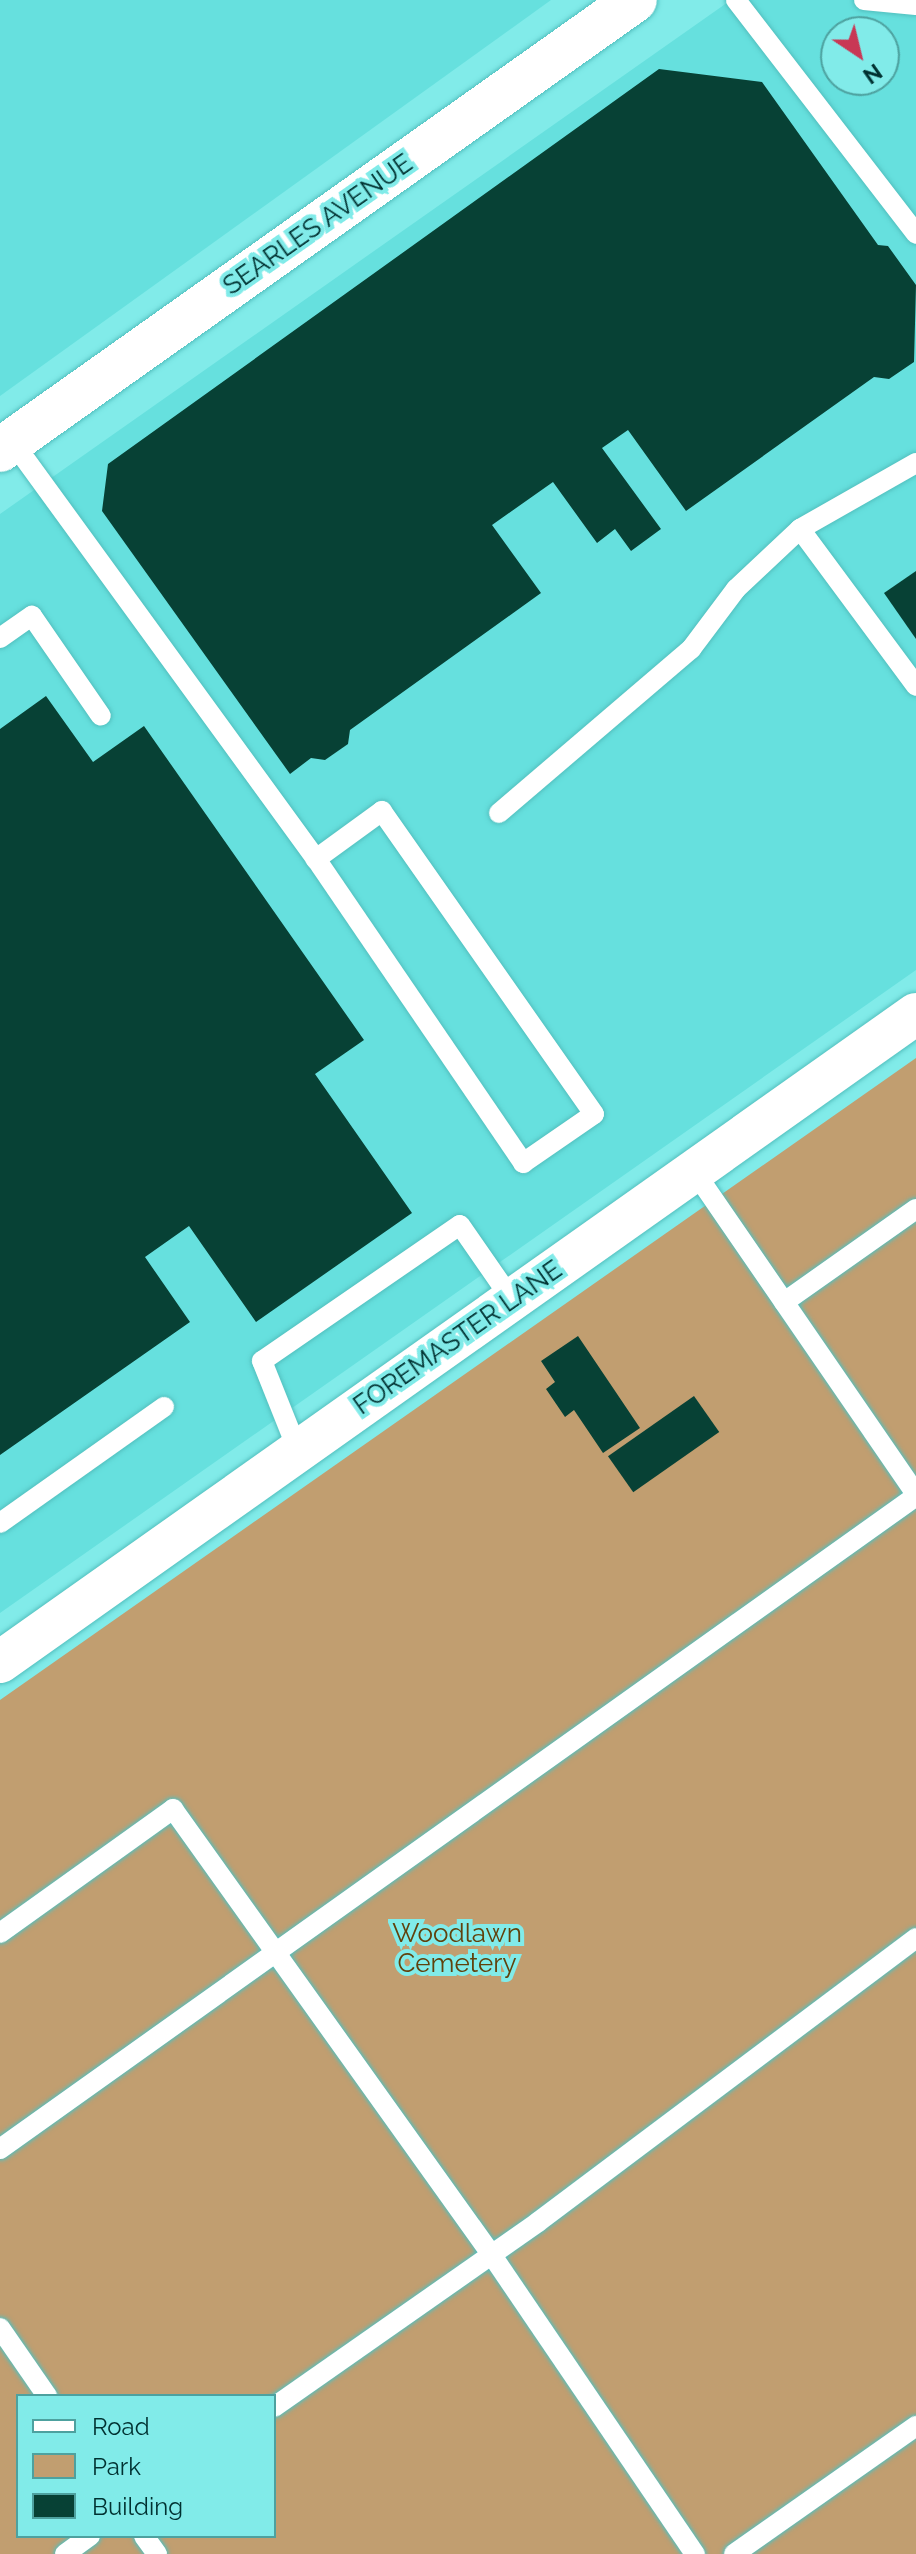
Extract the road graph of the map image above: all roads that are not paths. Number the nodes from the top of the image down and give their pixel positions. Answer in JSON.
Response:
{"nodes":[{"id":1,"x":635,"y":0,"type":"edge"},
{"id":2,"x":736,"y":0,"type":"edge"},
{"id":3,"x":864,"y":0,"type":"edge"},
{"id":4,"x":916,"y":5,"type":"edge"},
{"id":5,"x":916,"y":234,"type":"edge"},
{"id":6,"x":6,"y":446,"type":"edge"},
{"id":7,"x":916,"y":463,"type":"edge"},
{"id":8,"x":800,"y":529,"type":"junction"},
{"id":9,"x":0,"y":638,"type":"edge"},
{"id":10,"x":916,"y":686,"type":"edge"},
{"id":11,"x":101,"y":716,"type":"dead end"},
{"id":12,"x":499,"y":813,"type":"dead end"},
{"id":13,"x":316,"y":859,"type":"junction"},
{"id":14,"x":916,"y":1014,"type":"edge"},
{"id":15,"x":694,"y":1171,"type":"junction"},
{"id":16,"x":916,"y":1209,"type":"edge"},
{"id":17,"x":512,"y":1300,"type":"junction"},
{"id":18,"x":784,"y":1302,"type":"junction"},
{"id":19,"x":164,"y":1407,"type":"dead end"},
{"id":20,"x":298,"y":1451,"type":"junction"},
{"id":21,"x":916,"y":1495,"type":"edge"},
{"id":22,"x":0,"y":1523,"type":"edge"},
{"id":23,"x":0,"y":1662,"type":"edge"},
{"id":24,"x":0,"y":1933,"type":"edge"},
{"id":25,"x":916,"y":1938,"type":"edge"},
{"id":26,"x":276,"y":1952,"type":"junction"},
{"id":27,"x":0,"y":2149,"type":"edge"},
{"id":28,"x":491,"y":2254,"type":"junction"},
{"id":29,"x":0,"y":2328,"type":"edge"},
{"id":30,"x":46,"y":2394,"type":"edge"},
{"id":31,"x":276,"y":2406,"type":"edge"},
{"id":32,"x":916,"y":2426,"type":"edge"},
{"id":33,"x":87,"y":2538,"type":"edge"},
{"id":34,"x":65,"y":2554,"type":"edge"},
{"id":35,"x":695,"y":2554,"type":"edge"},
{"id":36,"x":734,"y":2554,"type":"edge"}],
"edges":[{"from":1,"to":6,"type":"street","name":"SEARLES AVENUE"},
{"from":2,"to":5,"type":"lane"},
{"from":3,"to":4,"type":"lane"},
{"from":6,"to":13,"type":"lane"},
{"from":7,"to":8,"type":"lane"},
{"from":8,"to":10,"type":"lane"},
{"from":8,"to":12,"type":"lane"},
{"from":9,"to":11,"type":"lane"},
{"from":13,"to":13,"type":"lane"},
{"from":14,"to":15,"type":"street","name":"FOREMASTER LANE"},
{"from":15,"to":17,"type":"street","name":"FOREMASTER LANE"},
{"from":15,"to":18,"type":"lane"},
{"from":16,"to":18,"type":"lane"},
{"from":17,"to":20,"type":"street","name":"FOREMASTER LANE"},
{"from":17,"to":20,"type":"lane"},
{"from":18,"to":21,"type":"lane"},
{"from":19,"to":22,"type":"lane"},
{"from":20,"to":23,"type":"street","name":"FOREMASTER LANE"},
{"from":21,"to":26,"type":"lane"},
{"from":24,"to":26,"type":"lane"},
{"from":25,"to":28,"type":"lane"},
{"from":26,"to":27,"type":"lane"},
{"from":26,"to":28,"type":"lane"},
{"from":28,"to":31,"type":"lane"},
{"from":28,"to":35,"type":"lane"},
{"from":29,"to":30,"type":"lane"},
{"from":32,"to":36,"type":"lane"},
{"from":33,"to":34,"type":"lane"}]}
